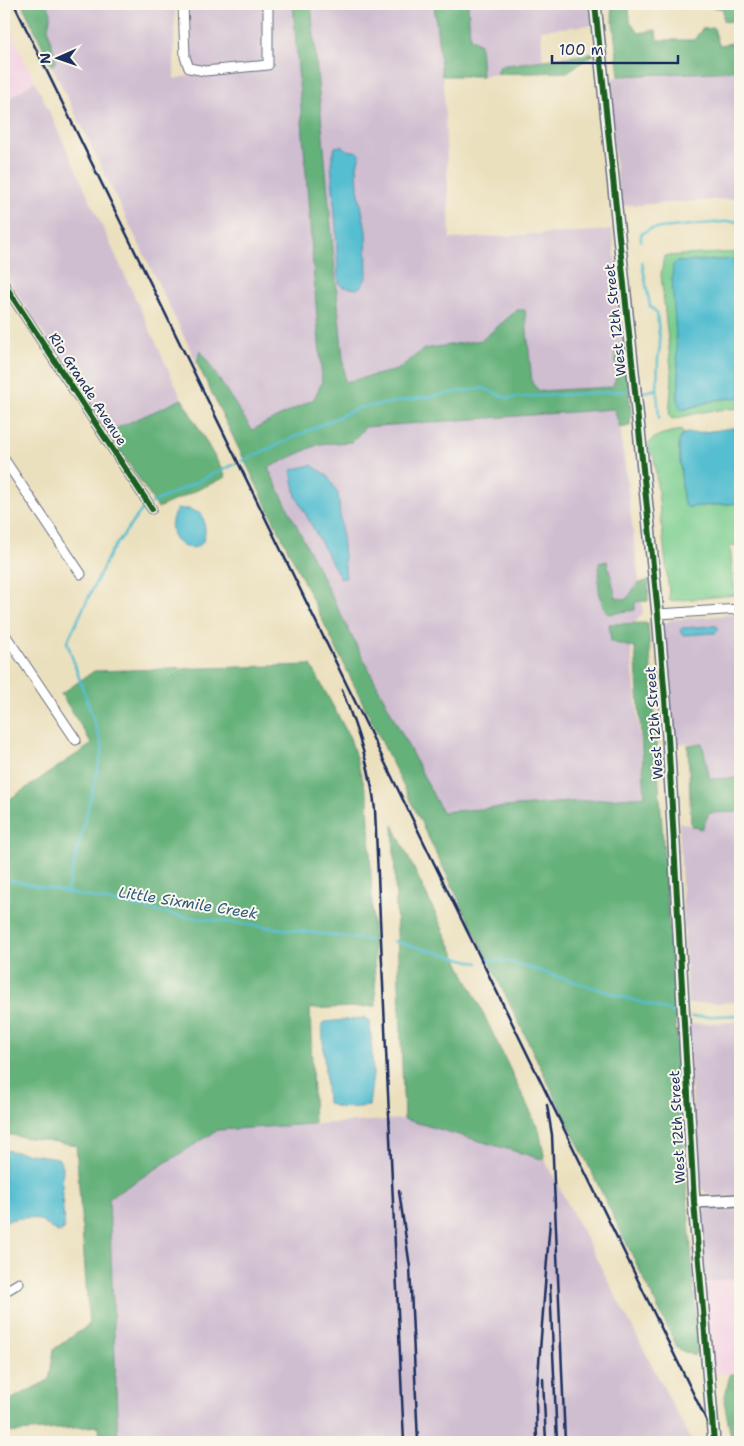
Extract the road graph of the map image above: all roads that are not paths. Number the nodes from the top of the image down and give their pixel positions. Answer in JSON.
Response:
{"nodes":[{"id":1,"x":265,"y":4,"type":"edge"},
{"id":2,"x":595,"y":4,"type":"edge"},
{"id":3,"x":185,"y":5,"type":"edge"},
{"id":4,"x":4,"y":284,"type":"edge"},
{"id":5,"x":4,"y":459,"type":"edge"},
{"id":6,"x":152,"y":509,"type":"dead end"},
{"id":7,"x":80,"y":574,"type":"dead end"},
{"id":8,"x":740,"y":608,"type":"edge"},
{"id":9,"x":658,"y":614,"type":"junction"},
{"id":10,"x":4,"y":633,"type":"edge"},
{"id":11,"x":76,"y":740,"type":"dead end"},
{"id":12,"x":740,"y":1200,"type":"edge"},
{"id":13,"x":694,"y":1202,"type":"junction"},
{"id":14,"x":19,"y":1283,"type":"dead end"},
{"id":15,"x":4,"y":1292,"type":"edge"},
{"id":16,"x":714,"y":1442,"type":"edge"}],
"edges":[{"from":1,"to":3,"type":"street"},
{"from":2,"to":9,"type":"street","name":"West 12th Street"},
{"from":4,"to":6,"type":"street","name":"Rio Grande Avenue"},
{"from":5,"to":7,"type":"street"},
{"from":8,"to":9,"type":"street"},
{"from":9,"to":13,"type":"street","name":"West 12th Street"},
{"from":10,"to":11,"type":"street"},
{"from":12,"to":13,"type":"street"},
{"from":13,"to":16,"type":"street","name":"West 12th Street"},
{"from":14,"to":15,"type":"street"}]}
